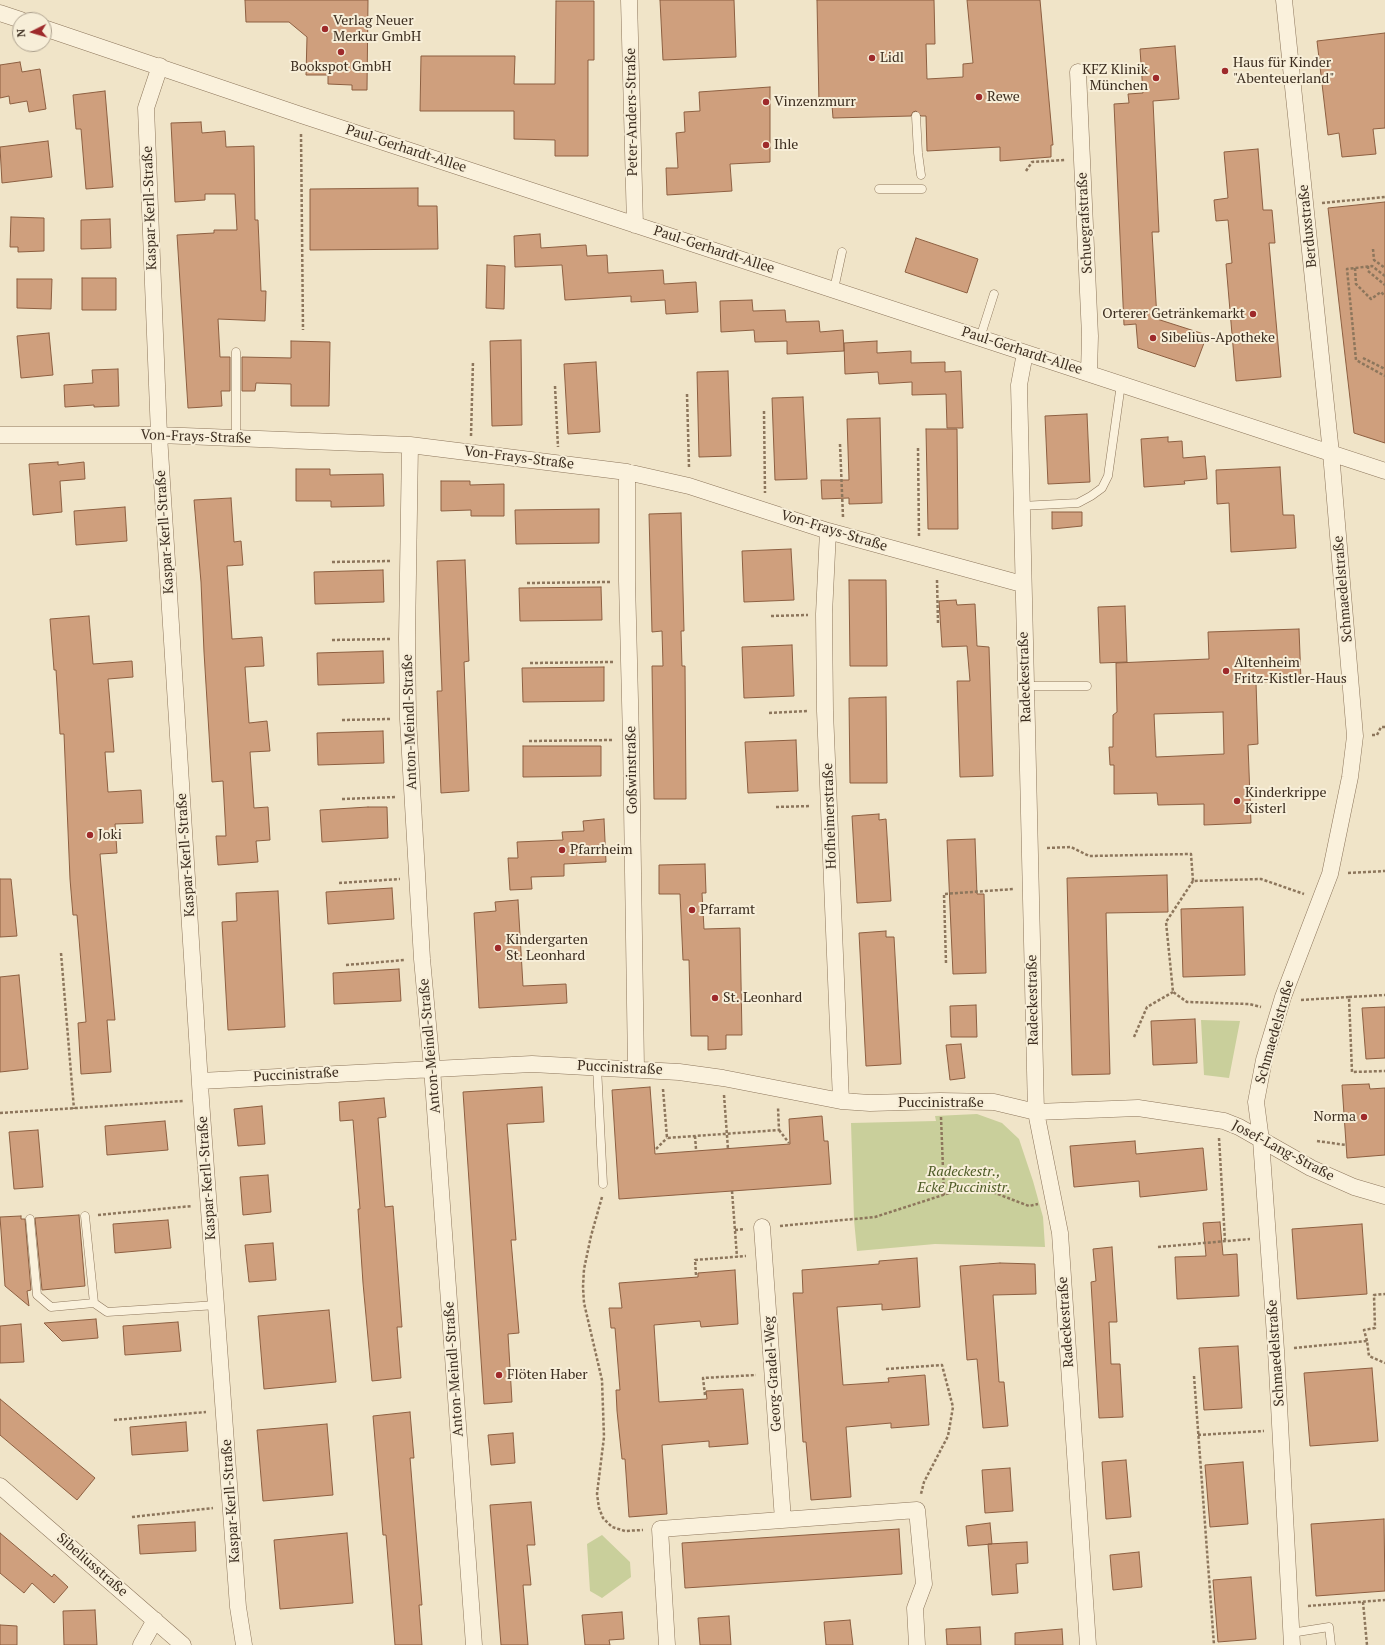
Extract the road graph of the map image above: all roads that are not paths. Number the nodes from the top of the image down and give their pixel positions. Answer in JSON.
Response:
{"nodes":[{"id":1,"x":629,"y":0,"type":"edge"},
{"id":2,"x":1284,"y":0,"type":"edge"},
{"id":3,"x":0,"y":13,"type":"edge"},
{"id":4,"x":12,"y":17,"type":"edge"},
{"id":5,"x":52,"y":31,"type":"edge"},
{"id":6,"x":160,"y":66,"type":"junction"},
{"id":7,"x":1078,"y":72,"type":"dead end"},
{"id":8,"x":916,"y":116,"type":"dead end"},
{"id":9,"x":921,"y":175,"type":"dead end"},
{"id":10,"x":879,"y":189,"type":"dead end"},
{"id":11,"x":922,"y":189,"type":"dead end"},
{"id":12,"x":635,"y":225,"type":"junction"},
{"id":13,"x":842,"y":252,"type":"dead end"},
{"id":14,"x":834,"y":289,"type":"junction"},
{"id":15,"x":994,"y":294,"type":"dead end"},
{"id":16,"x":980,"y":338,"type":"junction"},
{"id":17,"x":236,"y":352,"type":"dead end"},
{"id":18,"x":1025,"y":353,"type":"junction"},
{"id":19,"x":1090,"y":373,"type":"junction"},
{"id":20,"x":1121,"y":384,"type":"junction"},
{"id":21,"x":0,"y":434,"type":"edge"},
{"id":22,"x":159,"y":435,"type":"junction"},
{"id":23,"x":236,"y":438,"type":"junction"},
{"id":24,"x":410,"y":445,"type":"junction"},
{"id":25,"x":1331,"y":452,"type":"junction"},
{"id":26,"x":1385,"y":471,"type":"edge"},
{"id":27,"x":627,"y":472,"type":"junction"},
{"id":28,"x":1021,"y":506,"type":"junction"},
{"id":29,"x":836,"y":533,"type":"junction"},
{"id":30,"x":1022,"y":584,"type":"junction"},
{"id":31,"x":1025,"y":686,"type":"junction"},
{"id":32,"x":1087,"y":686,"type":"dead end"},
{"id":33,"x":596,"y":1067,"type":"junction"},
{"id":34,"x":432,"y":1068,"type":"junction"},
{"id":35,"x":636,"y":1068,"type":"junction"},
{"id":36,"x":200,"y":1081,"type":"junction"},
{"id":37,"x":841,"y":1101,"type":"junction"},
{"id":38,"x":1036,"y":1112,"type":"junction"},
{"id":39,"x":1261,"y":1140,"type":"junction"},
{"id":40,"x":603,"y":1184,"type":"road end"},
{"id":41,"x":1385,"y":1196,"type":"edge"},
{"id":42,"x":85,"y":1216,"type":"road end"},
{"id":43,"x":30,"y":1218,"type":"dead end"},
{"id":44,"x":762,"y":1227,"type":"road end"},
{"id":45,"x":94,"y":1303,"type":"junction"},
{"id":46,"x":217,"y":1305,"type":"junction"},
{"id":47,"x":0,"y":1486,"type":"edge"},
{"id":48,"x":783,"y":1520,"type":"junction"},
{"id":49,"x":155,"y":1620,"type":"junction"},
{"id":50,"x":1292,"y":1639,"type":"edge"},
{"id":51,"x":140,"y":1645,"type":"edge"},
{"id":52,"x":183,"y":1645,"type":"edge"},
{"id":53,"x":244,"y":1645,"type":"edge"},
{"id":54,"x":474,"y":1645,"type":"edge"},
{"id":55,"x":667,"y":1645,"type":"edge"},
{"id":56,"x":917,"y":1645,"type":"edge"},
{"id":57,"x":1088,"y":1645,"type":"edge"},
{"id":58,"x":1331,"y":1645,"type":"edge"}],
"edges":[{"from":1,"to":12,"type":"street","name":"Peter-Anders-Straße"},
{"from":2,"to":25,"type":"street","name":"Berduxstraße"},
{"from":3,"to":4,"type":"street"},
{"from":5,"to":6,"type":"street","name":"Paul-Gerhardt-Allee"},
{"from":6,"to":12,"type":"street","name":"Paul-Gerhardt-Allee"},
{"from":6,"to":22,"type":"street","name":"Kaspar-Kerll-Straße"},
{"from":7,"to":19,"type":"street","name":"Schuegrafstraße"},
{"from":8,"to":9,"type":"lane"},
{"from":10,"to":11,"type":"lane"},
{"from":12,"to":14,"type":"street","name":"Paul-Gerhardt-Allee"},
{"from":13,"to":14,"type":"lane"},
{"from":14,"to":16,"type":"street","name":"Paul-Gerhardt-Allee"},
{"from":15,"to":16,"type":"lane"},
{"from":16,"to":18,"type":"street","name":"Paul-Gerhardt-Allee"},
{"from":17,"to":23,"type":"lane"},
{"from":18,"to":19,"type":"street","name":"Paul-Gerhardt-Allee"},
{"from":18,"to":28,"type":"street","name":"Radeckestraße"},
{"from":19,"to":20,"type":"street","name":"Paul-Gerhardt-Allee"},
{"from":20,"to":25,"type":"street","name":"Paul-Gerhardt-Allee"},
{"from":20,"to":28,"type":"lane"},
{"from":21,"to":22,"type":"street","name":"Von-Frays-Straße"},
{"from":22,"to":23,"type":"street","name":"Von-Frays-Straße"},
{"from":22,"to":36,"type":"street","name":"Kaspar-Kerll-Straße"},
{"from":23,"to":24,"type":"street","name":"Von-Frays-Straße"},
{"from":24,"to":27,"type":"street","name":"Von-Frays-Straße"},
{"from":24,"to":34,"type":"street","name":"Anton-Meindl-Straße"},
{"from":25,"to":26,"type":"street","name":"Paul-Gerhardt-Allee"},
{"from":25,"to":39,"type":"street","name":"Schmaedelstraße"},
{"from":27,"to":29,"type":"street","name":"Von-Frays-Straße"},
{"from":27,"to":35,"type":"street","name":"Goßwinstraße"},
{"from":28,"to":30,"type":"street","name":"Radeckestraße"},
{"from":29,"to":30,"type":"street","name":"Von-Frays-Straße"},
{"from":29,"to":37,"type":"street","name":"Hofheimerstraße"},
{"from":30,"to":31,"type":"street","name":"Radeckestraße"},
{"from":31,"to":32,"type":"lane"},
{"from":31,"to":38,"type":"street","name":"Radeckestraße"},
{"from":33,"to":34,"type":"street","name":"Puccinistraße"},
{"from":33,"to":35,"type":"street","name":"Puccinistraße"},
{"from":33,"to":40,"type":"lane"},
{"from":34,"to":36,"type":"street","name":"Puccinistraße"},
{"from":34,"to":54,"type":"street","name":"Anton-Meindl-Straße"},
{"from":35,"to":37,"type":"street","name":"Puccinistraße"},
{"from":36,"to":46,"type":"street","name":"Kaspar-Kerll-Straße"},
{"from":37,"to":38,"type":"street","name":"Puccinistraße"},
{"from":38,"to":39,"type":"street","name":"Josef-Lang-Straße"},
{"from":38,"to":57,"type":"street","name":"Radeckestraße"},
{"from":39,"to":41,"type":"street","name":"Josef-Lang-Straße"},
{"from":39,"to":50,"type":"street","name":"Schmaedelstraße"},
{"from":42,"to":45,"type":"lane"},
{"from":43,"to":45,"type":"lane"},
{"from":44,"to":48,"type":"street","name":"Georg-Gradel-Weg"},
{"from":45,"to":46,"type":"lane"},
{"from":46,"to":53,"type":"street","name":"Kaspar-Kerll-Straße"},
{"from":47,"to":49,"type":"street","name":"Sibeliusstraße"},
{"from":48,"to":55,"type":"street"},
{"from":48,"to":56,"type":"street"},
{"from":49,"to":51,"type":"street"},
{"from":49,"to":52,"type":"street","name":"Sibeliusstraße"},
{"from":50,"to":58,"type":"lane"}]}
